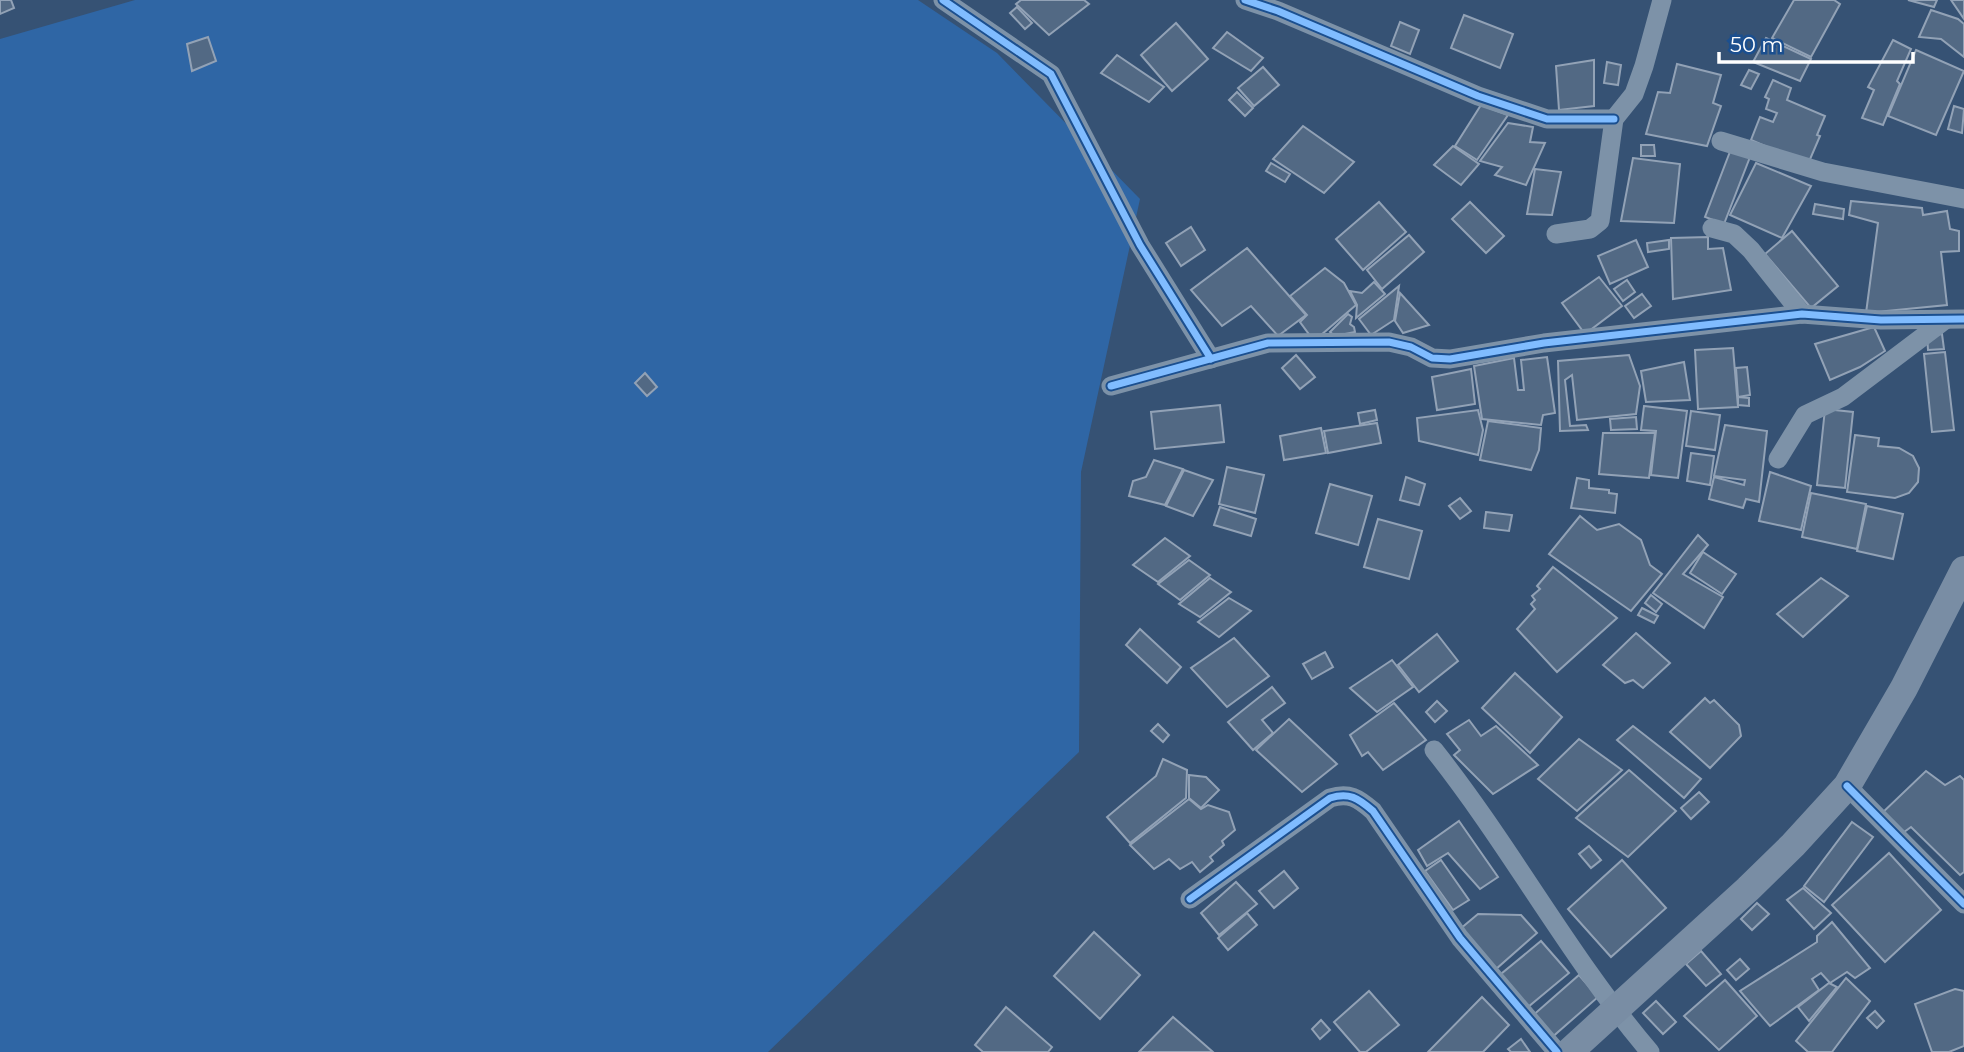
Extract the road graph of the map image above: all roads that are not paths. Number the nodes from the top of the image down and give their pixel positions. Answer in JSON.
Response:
{"nodes":[{"id":1,"x":943,"y":0,"type":"edge"},
{"id":2,"x":1245,"y":0,"type":"edge"},
{"id":3,"x":1662,"y":0,"type":"edge"},
{"id":4,"x":1614,"y":119,"type":"junction"},
{"id":5,"x":1721,"y":141,"type":"dead end"},
{"id":6,"x":1964,"y":199,"type":"edge"},
{"id":7,"x":1712,"y":228,"type":"dead end"},
{"id":8,"x":1556,"y":234,"type":"dead end"},
{"id":9,"x":1802,"y":314,"type":"junction"},
{"id":10,"x":1954,"y":319,"type":"edge"},
{"id":11,"x":1211,"y":359,"type":"junction"},
{"id":12,"x":1111,"y":386,"type":"dead end"},
{"id":13,"x":1778,"y":459,"type":"dead end"},
{"id":14,"x":1964,"y":570,"type":"edge"},
{"id":15,"x":1434,"y":750,"type":"dead end"},
{"id":16,"x":1847,"y":786,"type":"junction"},
{"id":17,"x":1190,"y":900,"type":"dead end"},
{"id":18,"x":1964,"y":904,"type":"edge"},
{"id":19,"x":1614,"y":1009,"type":"junction"},
{"id":20,"x":1557,"y":1052,"type":"edge"},
{"id":21,"x":1569,"y":1052,"type":"edge"},
{"id":22,"x":1650,"y":1052,"type":"edge"}],
"edges":[{"from":1,"to":11,"type":"street"},
{"from":2,"to":4,"type":"street"},
{"from":3,"to":4,"type":"street"},
{"from":4,"to":8,"type":"street"},
{"from":5,"to":6,"type":"street"},
{"from":7,"to":9,"type":"street"},
{"from":9,"to":10,"type":"street"},
{"from":9,"to":11,"type":"street"},
{"from":10,"to":13,"type":"street"},
{"from":11,"to":12,"type":"street"},
{"from":14,"to":16,"type":"main road"},
{"from":15,"to":19,"type":"street"},
{"from":16,"to":18,"type":"street"},
{"from":16,"to":19,"type":"main road"},
{"from":17,"to":20,"type":"street"},
{"from":19,"to":21,"type":"main road"},
{"from":19,"to":22,"type":"street"}]}
